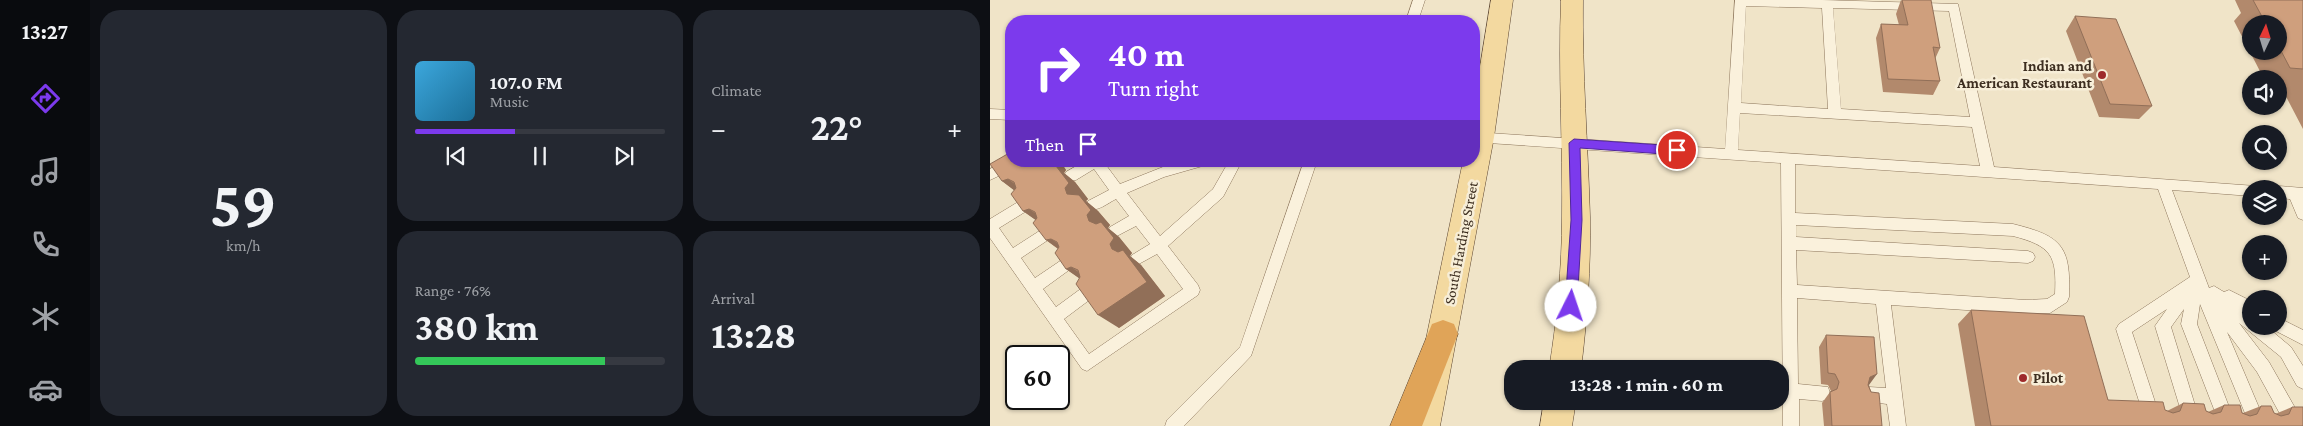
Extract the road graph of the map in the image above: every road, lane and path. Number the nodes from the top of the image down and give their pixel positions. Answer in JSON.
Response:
{"nodes":[{"id":1,"x":1419,"y":0,"type":"edge"},
{"id":2,"x":1502,"y":0,"type":"edge"},
{"id":3,"x":1572,"y":0,"type":"edge"},
{"id":4,"x":1741,"y":1,"type":"edge"},
{"id":5,"x":1827,"y":4,"type":"junction"},
{"id":6,"x":1414,"y":15,"type":"edge"},
{"id":7,"x":1735,"y":108,"type":"junction"},
{"id":8,"x":990,"y":114,"type":"edge"},
{"id":9,"x":1835,"y":114,"type":"junction"},
{"id":10,"x":1005,"y":115,"type":"edge"},
{"id":11,"x":1978,"y":122,"type":"junction"},
{"id":12,"x":1480,"y":126,"type":"edge"},
{"id":13,"x":1480,"y":137,"type":"edge"},
{"id":14,"x":1574,"y":143,"type":"junction"},
{"id":15,"x":1732,"y":154,"type":"junction"},
{"id":16,"x":1788,"y":158,"type":"junction"},
{"id":17,"x":1006,"y":167,"type":"edge"},
{"id":18,"x":1086,"y":167,"type":"edge"},
{"id":19,"x":1099,"y":167,"type":"edge"},
{"id":20,"x":1177,"y":167,"type":"edge"},
{"id":21,"x":1233,"y":167,"type":"edge"},
{"id":22,"x":1310,"y":167,"type":"edge"},
{"id":23,"x":1473,"y":167,"type":"edge"},
{"id":24,"x":1988,"y":172,"type":"junction"},
{"id":25,"x":990,"y":175,"type":"edge"},
{"id":26,"x":1071,"y":176,"type":"dead end"},
{"id":27,"x":2163,"y":184,"type":"junction"},
{"id":28,"x":2242,"y":189,"type":"edge"},
{"id":29,"x":1117,"y":191,"type":"junction"},
{"id":30,"x":2299,"y":194,"type":"edge"},
{"id":31,"x":1028,"y":203,"type":"edge"},
{"id":32,"x":1093,"y":205,"type":"dead end"},
{"id":33,"x":2303,"y":214,"type":"edge"},
{"id":34,"x":1138,"y":218,"type":"junction"},
{"id":35,"x":1789,"y":219,"type":"junction"},
{"id":36,"x":990,"y":226,"type":"edge"},
{"id":37,"x":1115,"y":231,"type":"dead end"},
{"id":38,"x":1049,"y":232,"type":"edge"},
{"id":39,"x":1789,"y":243,"type":"junction"},
{"id":40,"x":1159,"y":246,"type":"junction"},
{"id":41,"x":1011,"y":257,"type":"junction"},
{"id":42,"x":2028,"y":257,"type":"dead end"},
{"id":43,"x":1137,"y":259,"type":"dead end"},
{"id":44,"x":1071,"y":261,"type":"edge"},
{"id":45,"x":2198,"y":280,"type":"junction"},
{"id":46,"x":1033,"y":288,"type":"junction"},
{"id":47,"x":1091,"y":290,"type":"edge"},
{"id":48,"x":1790,"y":291,"type":"junction"},
{"id":49,"x":1883,"y":297,"type":"junction"},
{"id":50,"x":2242,"y":305,"type":"edge"},
{"id":51,"x":1054,"y":317,"type":"junction"},
{"id":52,"x":2242,"y":317,"type":"edge"},
{"id":53,"x":2287,"y":329,"type":"edge"},
{"id":54,"x":1443,"y":334,"type":"junction"},
{"id":55,"x":2265,"y":335,"type":"edge"},
{"id":56,"x":2303,"y":338,"type":"edge"},
{"id":57,"x":1566,"y":360,"type":"edge"},
{"id":58,"x":2303,"y":380,"type":"edge"},
{"id":59,"x":1791,"y":391,"type":"junction"},
{"id":60,"x":1822,"y":393,"type":"dead end"},
{"id":61,"x":1869,"y":395,"type":"edge"},
{"id":62,"x":1895,"y":396,"type":"junction"},
{"id":63,"x":1559,"y":410,"type":"edge"},
{"id":64,"x":2152,"y":414,"type":"edge"},
{"id":65,"x":2190,"y":415,"type":"edge"},
{"id":66,"x":2225,"y":417,"type":"edge"},
{"id":67,"x":2254,"y":418,"type":"edge"},
{"id":68,"x":2292,"y":419,"type":"edge"},
{"id":69,"x":1173,"y":426,"type":"edge"},
{"id":70,"x":1406,"y":426,"type":"edge"},
{"id":71,"x":1424,"y":426,"type":"edge"},
{"id":72,"x":1556,"y":426,"type":"edge"},
{"id":73,"x":1791,"y":426,"type":"edge"},
{"id":74,"x":1898,"y":426,"type":"edge"}],
"edges":[{"from":1,"to":6,"type":"lane"},
{"from":2,"to":12,"type":"main road","name":"South Harding Street"},
{"from":3,"to":14,"type":"main road"},
{"from":4,"to":5,"type":"lane"},
{"from":4,"to":7,"type":"lane"},
{"from":5,"to":9,"type":"lane"},
{"from":5,"to":11,"type":"lane"},
{"from":7,"to":9,"type":"lane"},
{"from":7,"to":15,"type":"lane"},
{"from":8,"to":10,"type":"lane"},
{"from":9,"to":11,"type":"lane"},
{"from":11,"to":24,"type":"lane"},
{"from":13,"to":14,"type":"lane"},
{"from":14,"to":15,"type":"lane"},
{"from":14,"to":57,"type":"main road"},
{"from":15,"to":16,"type":"lane"},
{"from":16,"to":24,"type":"lane"},
{"from":16,"to":35,"type":"lane"},
{"from":17,"to":25,"type":"lane"},
{"from":18,"to":26,"type":"lane"},
{"from":19,"to":29,"type":"lane"},
{"from":20,"to":29,"type":"lane"},
{"from":21,"to":40,"type":"lane"},
{"from":22,"to":69,"type":"lane"},
{"from":23,"to":54,"type":"main road","name":"South Harding Street"},
{"from":24,"to":27,"type":"lane"},
{"from":27,"to":28,"type":"lane"},
{"from":27,"to":45,"type":"lane"},
{"from":29,"to":32,"type":"lane"},
{"from":29,"to":34,"type":"lane"},
{"from":30,"to":33,"type":"lane"},
{"from":31,"to":36,"type":"lane"},
{"from":34,"to":37,"type":"lane"},
{"from":34,"to":40,"type":"lane"},
{"from":35,"to":39,"type":"lane"},
{"from":35,"to":49,"type":"lane"},
{"from":36,"to":41,"type":"lane"},
{"from":38,"to":41,"type":"lane"},
{"from":39,"to":42,"type":"lane"},
{"from":39,"to":48,"type":"lane"},
{"from":40,"to":43,"type":"lane"},
{"from":40,"to":51,"type":"lane"},
{"from":41,"to":46,"type":"lane"},
{"from":44,"to":46,"type":"lane"},
{"from":45,"to":50,"type":"lane"},
{"from":45,"to":52,"type":"lane"},
{"from":45,"to":64,"type":"lane"},
{"from":45,"to":65,"type":"lane"},
{"from":45,"to":66,"type":"lane"},
{"from":45,"to":67,"type":"lane"},
{"from":45,"to":68,"type":"lane"},
{"from":46,"to":51,"type":"lane"},
{"from":47,"to":51,"type":"lane"},
{"from":48,"to":49,"type":"lane"},
{"from":48,"to":59,"type":"lane"},
{"from":49,"to":62,"type":"lane"},
{"from":53,"to":56,"type":"lane"},
{"from":54,"to":70,"type":"highway"},
{"from":54,"to":71,"type":"main road","name":"South Harding Street"},
{"from":55,"to":58,"type":"lane"},
{"from":59,"to":60,"type":"lane"},
{"from":59,"to":73,"type":"lane"},
{"from":61,"to":62,"type":"lane"},
{"from":62,"to":74,"type":"lane"},
{"from":63,"to":72,"type":"main road"}]}
